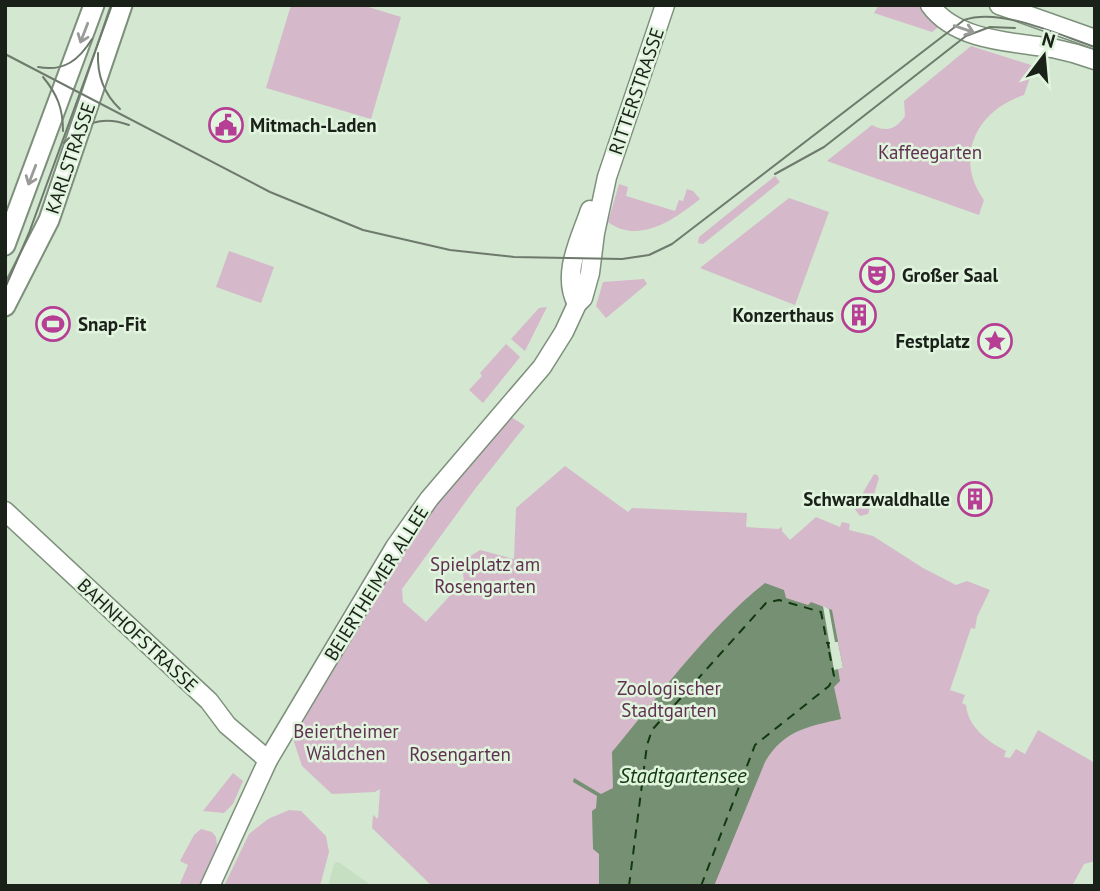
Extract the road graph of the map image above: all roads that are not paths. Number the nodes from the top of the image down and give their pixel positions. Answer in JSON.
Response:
{"nodes":[{"id":1,"x":94,"y":5,"type":"edge"},
{"id":2,"x":122,"y":5,"type":"edge"},
{"id":3,"x":665,"y":5,"type":"edge"},
{"id":4,"x":930,"y":5,"type":"edge"},
{"id":5,"x":999,"y":5,"type":"edge"},
{"id":6,"x":1095,"y":39,"type":"edge"},
{"id":7,"x":1095,"y":60,"type":"edge"},
{"id":8,"x":5,"y":245,"type":"edge"},
{"id":9,"x":582,"y":262,"type":"joint"},
{"id":10,"x":5,"y":306,"type":"edge"},
{"id":11,"x":5,"y":511,"type":"edge"},
{"id":12,"x":268,"y":760,"type":"junction"},
{"id":13,"x":210,"y":886,"type":"edge"}],
"edges":[{"from":1,"to":8,"type":"main road","name":"KARLSTRASSE","one_way":true},
{"from":2,"to":10,"type":"main road","name":"KARLSTRASSE"},
{"from":3,"to":9,"type":"street","name":"RITTERSTRASSE"},
{"from":4,"to":7,"type":"street","one_way":true},
{"from":5,"to":6,"type":"street"},
{"from":9,"to":12,"type":"street","name":"BEIERTHEIMER ALLEE"},
{"from":11,"to":12,"type":"street","name":"BAHNHOFSTRASSE"},
{"from":12,"to":13,"type":"street","name":"BEIERTHEIMER ALLEE"}]}
